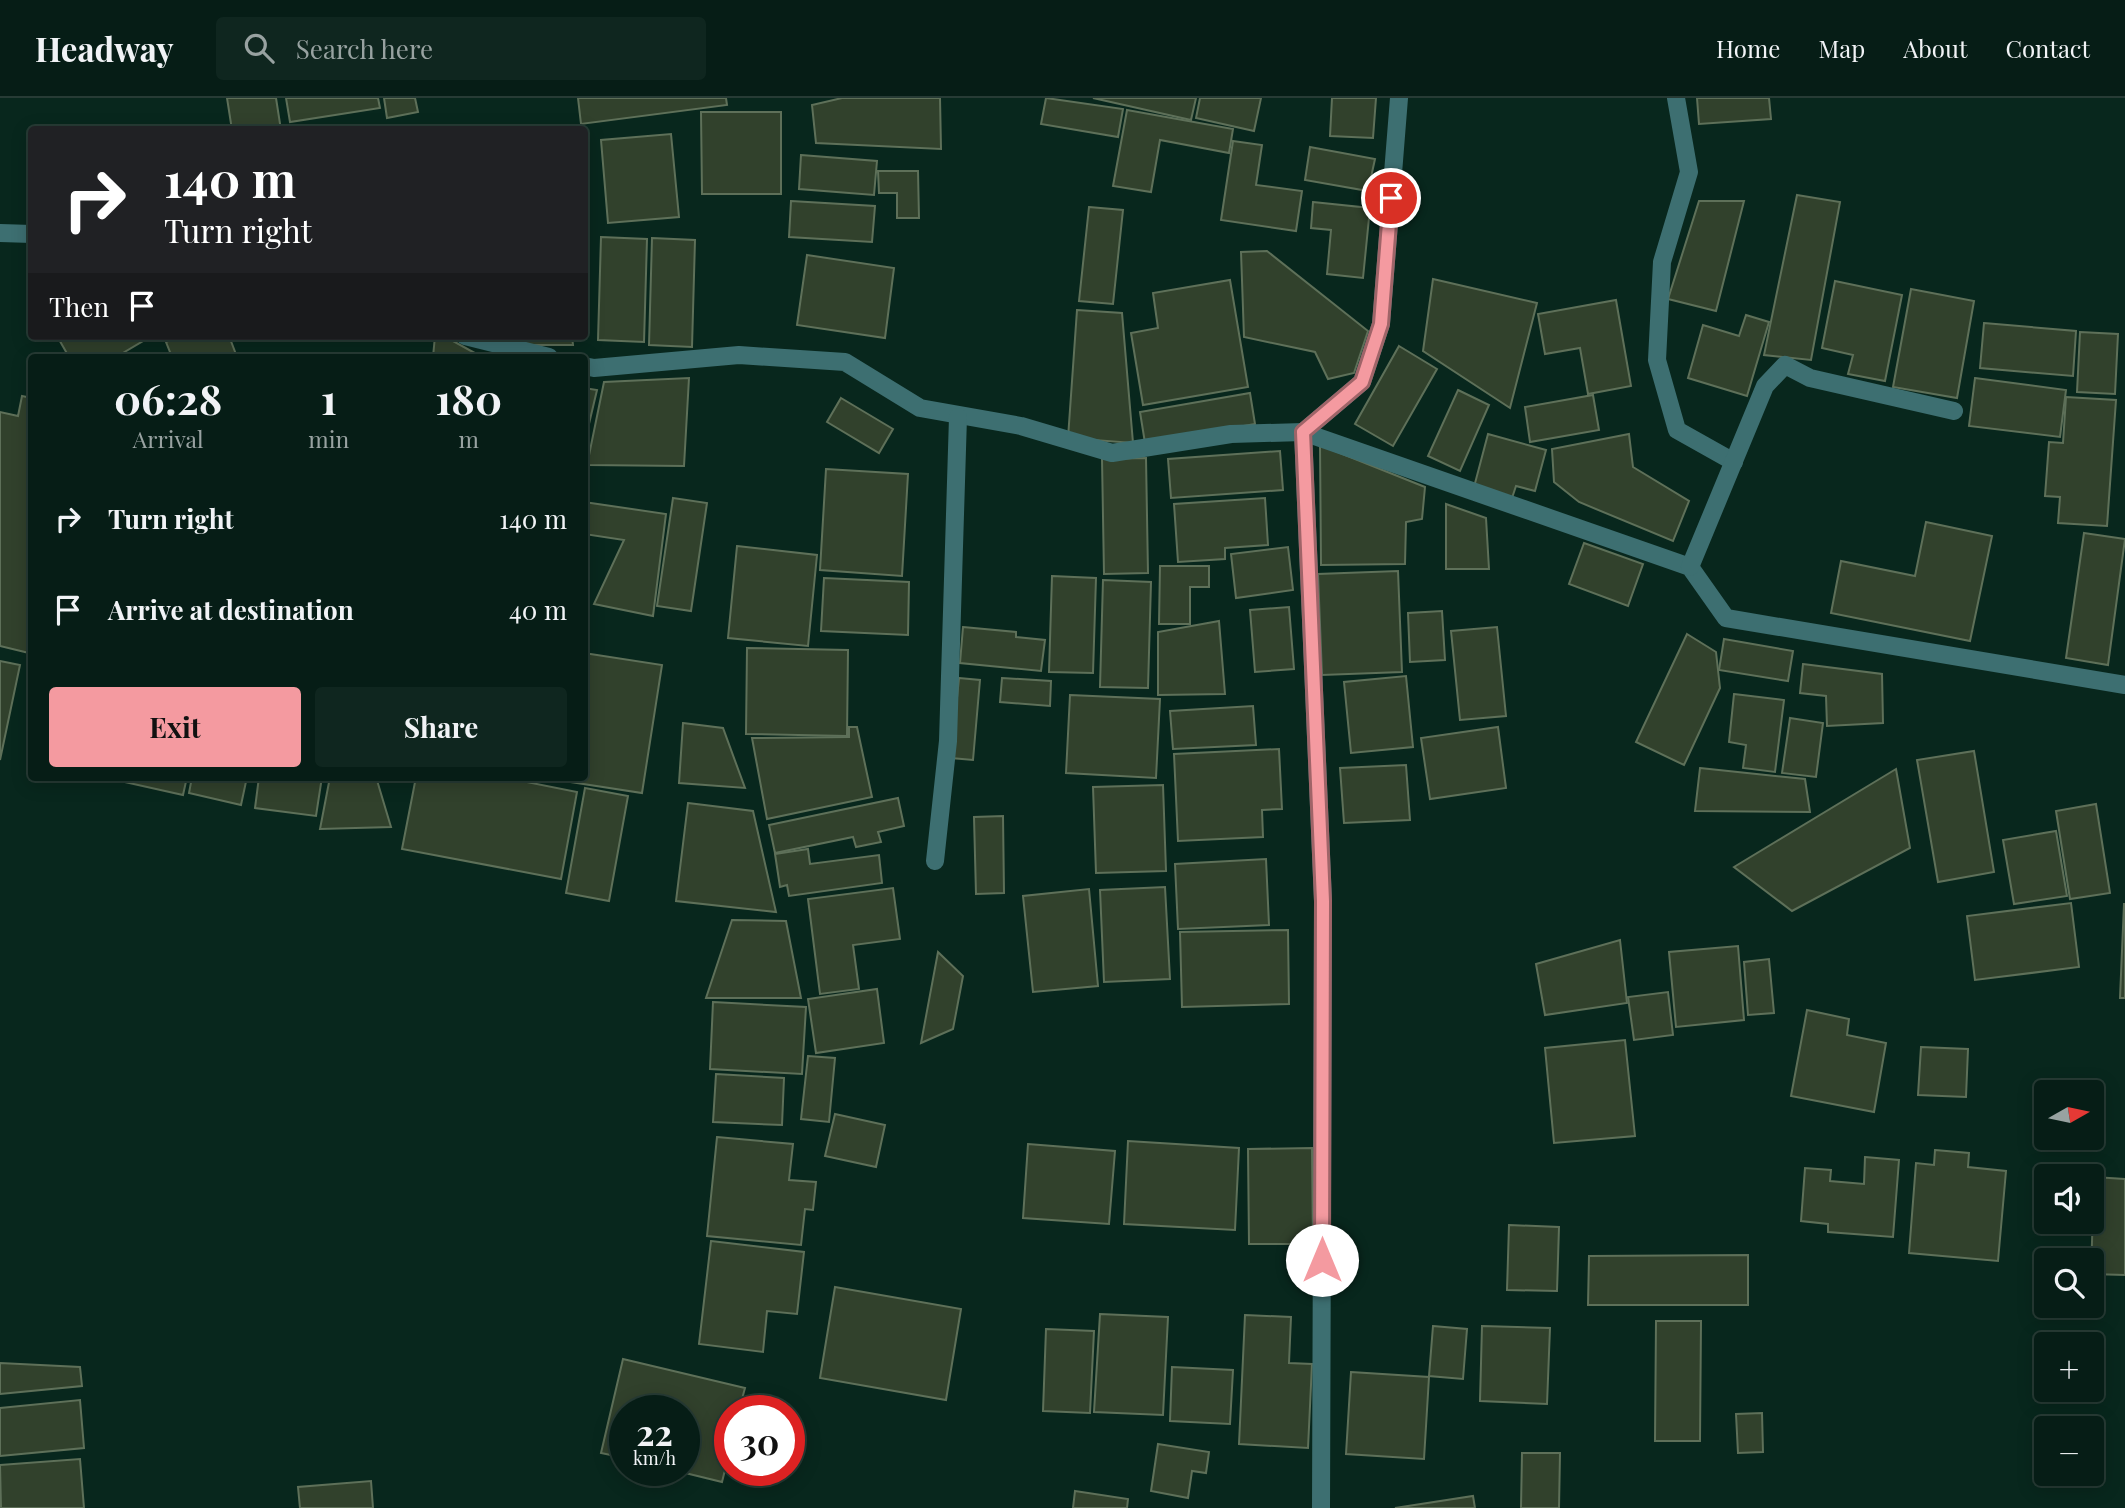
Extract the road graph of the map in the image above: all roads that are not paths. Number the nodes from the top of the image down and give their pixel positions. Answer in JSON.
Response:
{"nodes":[{"id":1,"x":1399,"y":98,"type":"edge"},
{"id":2,"x":1676,"y":98,"type":"edge"},
{"id":3,"x":0,"y":233,"type":"edge"},
{"id":4,"x":28,"y":234,"type":"edge"},
{"id":5,"x":482,"y":340,"type":"edge"},
{"id":6,"x":537,"y":354,"type":"edge"},
{"id":7,"x":588,"y":367,"type":"edge"},
{"id":8,"x":1954,"y":411,"type":"dead end"},
{"id":9,"x":958,"y":417,"type":"junction"},
{"id":10,"x":1303,"y":432,"type":"junction"},
{"id":11,"x":1734,"y":462,"type":"junction"},
{"id":12,"x":1690,"y":567,"type":"junction"},
{"id":13,"x":2125,"y":685,"type":"edge"},
{"id":14,"x":935,"y":861,"type":"dead end"},
{"id":15,"x":1321,"y":1508,"type":"edge"}],
"edges":[{"from":1,"to":10,"type":"street"},
{"from":2,"to":11,"type":"street"},
{"from":3,"to":4,"type":"street"},
{"from":5,"to":6,"type":"street"},
{"from":7,"to":9,"type":"street"},
{"from":8,"to":11,"type":"street"},
{"from":9,"to":10,"type":"street"},
{"from":9,"to":14,"type":"street"},
{"from":10,"to":12,"type":"street"},
{"from":10,"to":15,"type":"street"},
{"from":11,"to":12,"type":"street"},
{"from":12,"to":13,"type":"street"}]}
